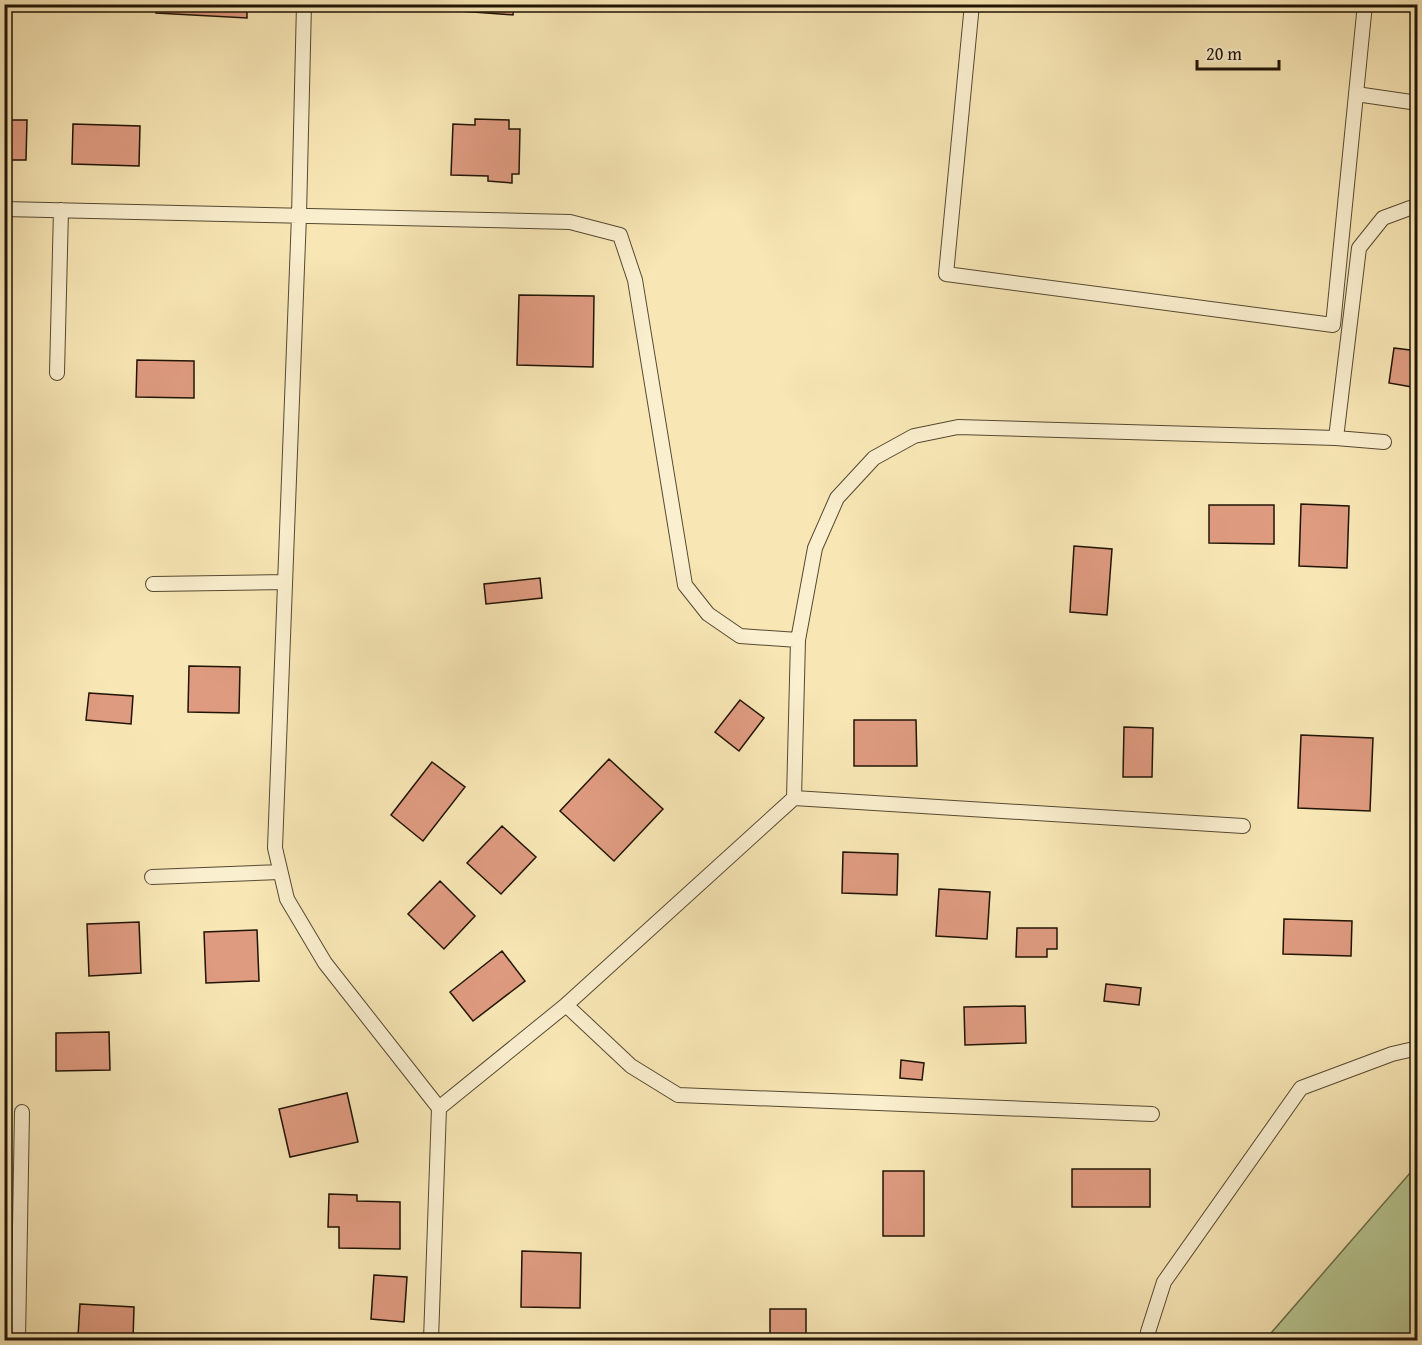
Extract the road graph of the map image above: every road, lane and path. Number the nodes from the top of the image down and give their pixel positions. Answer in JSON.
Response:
{"nodes":[{"id":1,"x":304,"y":4,"type":"edge"},
{"id":2,"x":972,"y":4,"type":"edge"},
{"id":3,"x":1365,"y":4,"type":"edge"},
{"id":4,"x":1356,"y":94,"type":"junction"},
{"id":5,"x":1418,"y":103,"type":"edge"},
{"id":6,"x":4,"y":209,"type":"edge"},
{"id":7,"x":1418,"y":209,"type":"edge"},
{"id":8,"x":61,"y":210,"type":"junction"},
{"id":9,"x":298,"y":215,"type":"junction"},
{"id":10,"x":57,"y":373,"type":"dead end"},
{"id":11,"x":1336,"y":438,"type":"junction"},
{"id":12,"x":1384,"y":441,"type":"dead end"},
{"id":13,"x":285,"y":582,"type":"junction"},
{"id":14,"x":153,"y":584,"type":"dead end"},
{"id":15,"x":798,"y":640,"type":"junction"},
{"id":16,"x":794,"y":798,"type":"junction"},
{"id":17,"x":1243,"y":826,"type":"dead end"},
{"id":18,"x":280,"y":872,"type":"junction"},
{"id":19,"x":152,"y":877,"type":"dead end"},
{"id":20,"x":566,"y":1005,"type":"junction"},
{"id":21,"x":1418,"y":1048,"type":"edge"},
{"id":22,"x":439,"y":1108,"type":"junction"},
{"id":23,"x":22,"y":1112,"type":"dead end"},
{"id":24,"x":1152,"y":1114,"type":"dead end"},
{"id":25,"x":18,"y":1341,"type":"edge"},
{"id":26,"x":431,"y":1341,"type":"edge"},
{"id":27,"x":1149,"y":1341,"type":"edge"}],
"edges":[{"from":1,"to":9,"type":"lane"},
{"from":2,"to":4,"type":"lane"},
{"from":3,"to":4,"type":"lane"},
{"from":4,"to":5,"type":"lane"},
{"from":6,"to":8,"type":"lane"},
{"from":7,"to":11,"type":"lane"},
{"from":8,"to":9,"type":"lane"},
{"from":8,"to":10,"type":"lane"},
{"from":9,"to":13,"type":"lane"},
{"from":9,"to":15,"type":"lane"},
{"from":11,"to":12,"type":"lane"},
{"from":11,"to":15,"type":"lane"},
{"from":13,"to":14,"type":"lane"},
{"from":13,"to":18,"type":"lane"},
{"from":15,"to":16,"type":"lane"},
{"from":16,"to":17,"type":"lane"},
{"from":16,"to":20,"type":"lane"},
{"from":18,"to":19,"type":"lane"},
{"from":18,"to":22,"type":"lane"},
{"from":20,"to":22,"type":"lane"},
{"from":20,"to":24,"type":"lane"},
{"from":21,"to":27,"type":"lane"},
{"from":22,"to":26,"type":"lane"},
{"from":23,"to":25,"type":"lane"}]}
